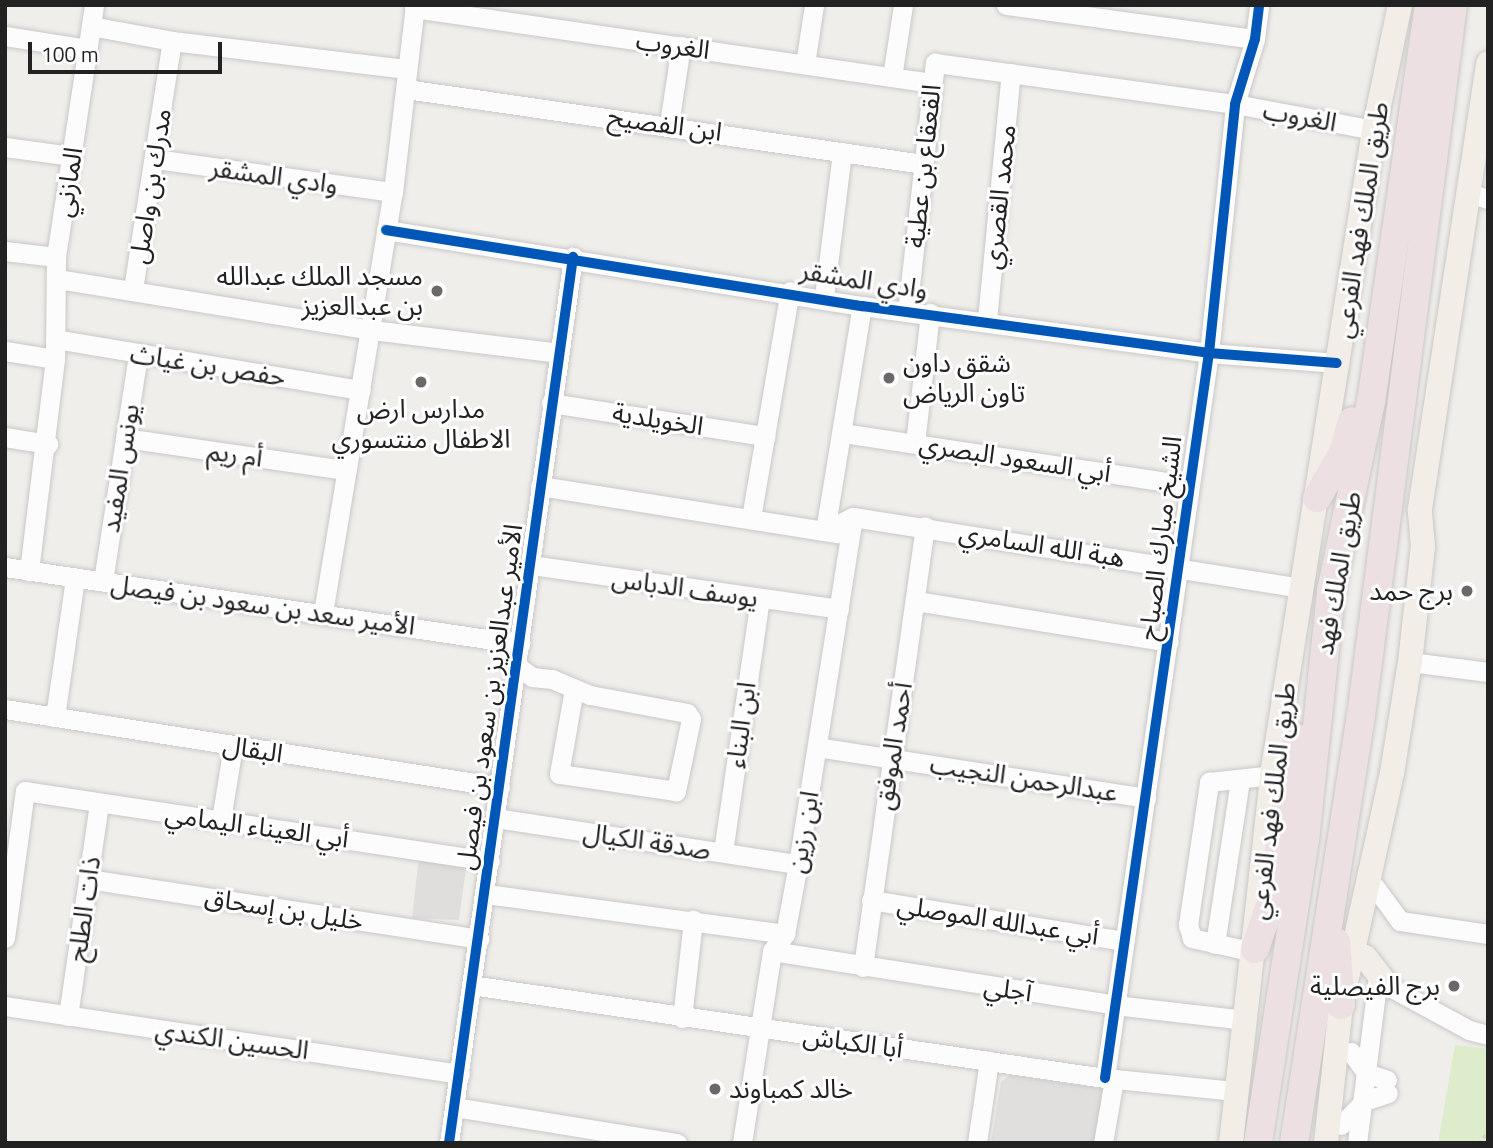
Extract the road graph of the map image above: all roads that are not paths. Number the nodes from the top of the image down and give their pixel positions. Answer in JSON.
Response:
{"nodes":[{"id":1,"x":94,"y":5,"type":"edge"},
{"id":2,"x":814,"y":5,"type":"edge"},
{"id":3,"x":903,"y":5,"type":"edge"},
{"id":4,"x":1006,"y":5,"type":"edge"},
{"id":5,"x":1259,"y":5,"type":"edge"},
{"id":6,"x":1400,"y":5,"type":"edge"},
{"id":7,"x":1429,"y":5,"type":"edge"},
{"id":8,"x":1453,"y":5,"type":"edge"},
{"id":9,"x":415,"y":6,"type":"edge"},
{"id":10,"x":91,"y":26,"type":"junction"},
{"id":11,"x":5,"y":36,"type":"edge"},
{"id":12,"x":1255,"y":39,"type":"junction"},
{"id":13,"x":172,"y":41,"type":"junction"},
{"id":14,"x":681,"y":47,"type":"junction"},
{"id":15,"x":88,"y":49,"type":"junction"},
{"id":16,"x":935,"y":63,"type":"joint"},
{"id":17,"x":1488,"y":63,"type":"edge"},
{"id":18,"x":805,"y":64,"type":"junction"},
{"id":19,"x":1010,"y":73,"type":"junction"},
{"id":20,"x":892,"y":78,"type":"junction"},
{"id":21,"x":407,"y":79,"type":"junction"},
{"id":22,"x":932,"y":83,"type":"junction"},
{"id":23,"x":1236,"y":104,"type":"junction"},
{"id":24,"x":669,"y":124,"type":"junction"},
{"id":25,"x":1374,"y":130,"type":"junction"},
{"id":26,"x":5,"y":147,"type":"edge"},
{"id":27,"x":842,"y":152,"type":"junction"},
{"id":28,"x":72,"y":156,"type":"junction"},
{"id":29,"x":155,"y":159,"type":"junction"},
{"id":30,"x":923,"y":164,"type":"junction"},
{"id":31,"x":393,"y":192,"type":"junction"},
{"id":32,"x":1477,"y":195,"type":"edge"},
{"id":33,"x":386,"y":230,"type":"junction"},
{"id":34,"x":5,"y":251,"type":"edge"},
{"id":35,"x":56,"y":257,"type":"junction"},
{"id":36,"x":573,"y":257,"type":"junction"},
{"id":37,"x":57,"y":279,"type":"junction"},
{"id":38,"x":133,"y":289,"type":"junction"},
{"id":39,"x":790,"y":292,"type":"junction"},
{"id":40,"x":824,"y":297,"type":"junction"},
{"id":41,"x":862,"y":306,"type":"junction"},
{"id":42,"x":907,"y":312,"type":"junction"},
{"id":43,"x":930,"y":313,"type":"junction"},
{"id":44,"x":986,"y":320,"type":"junction"},
{"id":45,"x":1382,"y":329,"type":"junction"},
{"id":46,"x":372,"y":330,"type":"junction"},
{"id":47,"x":5,"y":351,"type":"edge"},
{"id":48,"x":558,"y":353,"type":"junction"},
{"id":49,"x":1209,"y":353,"type":"junction"},
{"id":50,"x":138,"y":354,"type":"junction"},
{"id":51,"x":55,"y":357,"type":"junction"},
{"id":52,"x":1337,"y":363,"type":"junction"},
{"id":53,"x":361,"y":390,"type":"junction"},
{"id":54,"x":551,"y":403,"type":"junction"},
{"id":55,"x":843,"y":433,"type":"junction"},
{"id":56,"x":765,"y":436,"type":"junction"},
{"id":57,"x":5,"y":437,"type":"edge"},
{"id":58,"x":125,"y":438,"type":"junction"},
{"id":59,"x":915,"y":443,"type":"junction"},
{"id":60,"x":48,"y":444,"type":"junction"},
{"id":61,"x":345,"y":470,"type":"junction"},
{"id":62,"x":1188,"y":485,"type":"junction"},
{"id":63,"x":540,"y":486,"type":"junction"},
{"id":64,"x":1317,"y":498,"type":"junction"},
{"id":65,"x":751,"y":518,"type":"junction"},
{"id":66,"x":851,"y":526,"type":"junction"},
{"id":67,"x":925,"y":526,"type":"junction"},
{"id":68,"x":825,"y":531,"type":"junction"},
{"id":69,"x":531,"y":565,"type":"junction"},
{"id":70,"x":1178,"y":566,"type":"junction"},
{"id":71,"x":5,"y":568,"type":"edge"},
{"id":72,"x":29,"y":571,"type":"junction"},
{"id":73,"x":75,"y":578,"type":"junction"},
{"id":74,"x":103,"y":581,"type":"junction"},
{"id":75,"x":1302,"y":588,"type":"junction"},
{"id":76,"x":760,"y":599,"type":"junction"},
{"id":77,"x":916,"y":601,"type":"junction"},
{"id":78,"x":839,"y":609,"type":"junction"},
{"id":79,"x":323,"y":613,"type":"junction"},
{"id":80,"x":1169,"y":642,"type":"junction"},
{"id":81,"x":520,"y":644,"type":"junction"},
{"id":82,"x":1410,"y":662,"type":"junction"},
{"id":83,"x":517,"y":666,"type":"junction"},
{"id":84,"x":1320,"y":670,"type":"junction"},
{"id":85,"x":1488,"y":672,"type":"edge"},
{"id":86,"x":574,"y":689,"type":"junction"},
{"id":87,"x":5,"y":709,"type":"edge"},
{"id":88,"x":55,"y":717,"type":"junction"},
{"id":89,"x":233,"y":746,"type":"junction"},
{"id":90,"x":817,"y":747,"type":"junction"},
{"id":91,"x":890,"y":756,"type":"junction"},
{"id":92,"x":1392,"y":773,"type":"junction"},
{"id":93,"x":1272,"y":775,"type":"junction"},
{"id":94,"x":1349,"y":780,"type":"junction"},
{"id":95,"x":1240,"y":781,"type":"junction"},
{"id":96,"x":500,"y":787,"type":"junction"},
{"id":97,"x":1146,"y":799,"type":"junction"},
{"id":98,"x":99,"y":803,"type":"junction"},
{"id":99,"x":14,"y":812,"type":"edge"},
{"id":100,"x":496,"y":818,"type":"junction"},
{"id":101,"x":222,"y":820,"type":"junction"},
{"id":102,"x":723,"y":852,"type":"junction"},
{"id":103,"x":490,"y":861,"type":"junction"},
{"id":104,"x":798,"y":864,"type":"junction"},
{"id":105,"x":88,"y":878,"type":"junction"},
{"id":106,"x":8,"y":887,"type":"edge"},
{"id":107,"x":1375,"y":887,"type":"junction"},
{"id":108,"x":486,"y":894,"type":"junction"},
{"id":109,"x":871,"y":900,"type":"junction"},
{"id":110,"x":693,"y":920,"type":"junction"},
{"id":111,"x":785,"y":934,"type":"junction"},
{"id":112,"x":1488,"y":934,"type":"edge"},
{"id":113,"x":5,"y":938,"type":"edge"},
{"id":114,"x":479,"y":939,"type":"junction"},
{"id":115,"x":1125,"y":941,"type":"junction"},
{"id":116,"x":1215,"y":944,"type":"junction"},
{"id":117,"x":1254,"y":950,"type":"junction"},
{"id":118,"x":772,"y":951,"type":"junction"},
{"id":119,"x":863,"y":967,"type":"junction"},
{"id":120,"x":1377,"y":973,"type":"junction"},
{"id":121,"x":471,"y":985,"type":"junction"},
{"id":122,"x":1115,"y":1005,"type":"junction"},
{"id":123,"x":1341,"y":1005,"type":"junction"},
{"id":124,"x":5,"y":1006,"type":"edge"},
{"id":125,"x":68,"y":1016,"type":"junction"},
{"id":126,"x":682,"y":1018,"type":"junction"},
{"id":127,"x":1245,"y":1020,"type":"junction"},
{"id":128,"x":757,"y":1028,"type":"junction"},
{"id":129,"x":1488,"y":1035,"type":"edge"},
{"id":130,"x":1351,"y":1052,"type":"junction"},
{"id":131,"x":989,"y":1061,"type":"junction"},
{"id":132,"x":1366,"y":1073,"type":"junction"},
{"id":133,"x":460,"y":1074,"type":"junction"},
{"id":134,"x":1109,"y":1078,"type":"junction"},
{"id":135,"x":1236,"y":1091,"type":"junction"},
{"id":136,"x":454,"y":1107,"type":"junction"},
{"id":137,"x":1347,"y":1129,"type":"edge"},
{"id":138,"x":449,"y":1143,"type":"edge"},
{"id":139,"x":677,"y":1143,"type":"edge"},
{"id":140,"x":742,"y":1143,"type":"edge"},
{"id":141,"x":977,"y":1143,"type":"edge"},
{"id":142,"x":1103,"y":1143,"type":"edge"},
{"id":143,"x":1231,"y":1143,"type":"edge"},
{"id":144,"x":1258,"y":1143,"type":"edge"},
{"id":145,"x":1294,"y":1143,"type":"edge"}],
"edges":[{"from":1,"to":10,"type":"street","name":"المازني"},
{"from":2,"to":18,"type":"street"},
{"from":3,"to":20,"type":"street"},
{"from":4,"to":12,"type":"street"},
{"from":5,"to":12,"type":"street","name":"الشيخ مبارك الصباح"},
{"from":6,"to":25,"type":"main road","name":"طريق الملك فهد الفرعي"},
{"from":7,"to":45,"type":"highway","name":"طريق الملك فهد"},
{"from":8,"to":94,"type":"highway","name":"طريق الملك فهد"},
{"from":9,"to":14,"type":"street","name":"الغروب"},
{"from":9,"to":21,"type":"street"},
{"from":10,"to":13,"type":"street","name":"ابن الفصيح"},
{"from":10,"to":15,"type":"street","name":"المازني"},
{"from":11,"to":15,"type":"street"},
{"from":12,"to":23,"type":"street","name":"الشيخ مبارك الصباح"},
{"from":13,"to":21,"type":"street","name":"ابن الفصيح"},
{"from":13,"to":29,"type":"street","name":"مدرك بن واصل"},
{"from":14,"to":18,"type":"street","name":"الغروب"},
{"from":14,"to":24,"type":"street"},
{"from":15,"to":28,"type":"street","name":"المازني"},
{"from":16,"to":19,"type":"street","name":"الغروب"},
{"from":16,"to":22,"type":"street","name":"القعقاع بن عطية"},
{"from":17,"to":32,"type":"main road"},
{"from":18,"to":20,"type":"street","name":"الغروب"},
{"from":19,"to":23,"type":"street","name":"الغروب"},
{"from":19,"to":44,"type":"street","name":"محمد القصري"},
{"from":20,"to":22,"type":"street","name":"الغروب"},
{"from":21,"to":24,"type":"street","name":"ابن الفصيح"},
{"from":21,"to":31,"type":"street"},
{"from":22,"to":30,"type":"street","name":"القعقاع بن عطية"},
{"from":23,"to":25,"type":"street","name":"الغروب"},
{"from":23,"to":49,"type":"street","name":"الشيخ مبارك الصباح"},
{"from":24,"to":27,"type":"street","name":"ابن الفصيح"},
{"from":25,"to":52,"type":"main road","name":"طريق الملك فهد الفرعي"},
{"from":26,"to":28,"type":"street"},
{"from":27,"to":30,"type":"street","name":"ابن الفصيح"},
{"from":27,"to":40,"type":"street"},
{"from":28,"to":35,"type":"street","name":"المازني"},
{"from":29,"to":31,"type":"street","name":"وادي المشقر"},
{"from":29,"to":38,"type":"street","name":"مدرك بن واصل"},
{"from":30,"to":42,"type":"street","name":"القعقاع بن عطية"},
{"from":31,"to":33,"type":"street"},
{"from":32,"to":82,"type":"main road"},
{"from":33,"to":36,"type":"street","name":"وادي المشقر"},
{"from":33,"to":46,"type":"street"},
{"from":34,"to":35,"type":"street"},
{"from":35,"to":37,"type":"street","name":"المازني"},
{"from":36,"to":39,"type":"street","name":"وادي المشقر"},
{"from":36,"to":48,"type":"street","name":"الأمير عبدالعزيز بن سعود بن فيصل"},
{"from":37,"to":38,"type":"street"},
{"from":37,"to":51,"type":"street","name":"المازني"},
{"from":38,"to":46,"type":"street"},
{"from":39,"to":40,"type":"street","name":"وادي المشقر"},
{"from":39,"to":56,"type":"street"},
{"from":40,"to":41,"type":"street","name":"وادي المشقر"},
{"from":41,"to":42,"type":"street","name":"وادي المشقر"},
{"from":41,"to":55,"type":"street"},
{"from":42,"to":43,"type":"street","name":"وادي المشقر"},
{"from":43,"to":44,"type":"street","name":"وادي المشقر"},
{"from":43,"to":59,"type":"street"},
{"from":44,"to":49,"type":"street","name":"وادي المشقر"},
{"from":45,"to":64,"type":"highway"},
{"from":45,"to":84,"type":"highway","name":"طريق الملك فهد"},
{"from":46,"to":48,"type":"street"},
{"from":46,"to":53,"type":"street"},
{"from":47,"to":51,"type":"street","name":"حفص بن غياث"},
{"from":48,"to":54,"type":"street","name":"الأمير عبدالعزيز بن سعود بن فيصل"},
{"from":49,"to":52,"type":"street","name":"وادي المشقر"},
{"from":49,"to":62,"type":"street","name":"الشيخ مبارك الصباح"},
{"from":50,"to":51,"type":"street","name":"حفص بن غياث"},
{"from":50,"to":53,"type":"street","name":"حفص بن غياث"},
{"from":50,"to":58,"type":"street","name":"يونس المفيد"},
{"from":51,"to":60,"type":"street","name":"المازني"},
{"from":52,"to":64,"type":"main road","name":"طريق الملك فهد الفرعي"},
{"from":53,"to":61,"type":"street"},
{"from":54,"to":56,"type":"street","name":"الخويلدية"},
{"from":54,"to":63,"type":"street","name":"الأمير عبدالعزيز بن سعود بن فيصل"},
{"from":55,"to":59,"type":"street","name":"أبي السعود البصري"},
{"from":55,"to":68,"type":"street"},
{"from":56,"to":65,"type":"street"},
{"from":57,"to":60,"type":"street"},
{"from":58,"to":61,"type":"street","name":"أم ريم"},
{"from":58,"to":74,"type":"street","name":"يونس المفيد"},
{"from":59,"to":62,"type":"street","name":"أبي السعود البصري"},
{"from":60,"to":72,"type":"street","name":"المازني"},
{"from":61,"to":79,"type":"street"},
{"from":62,"to":70,"type":"street","name":"الشيخ مبارك الصباح"},
{"from":63,"to":65,"type":"street","name":"هبة الله السامري"},
{"from":63,"to":69,"type":"street","name":"الأمير عبدالعزيز بن سعود بن فيصل"},
{"from":64,"to":75,"type":"main road","name":"طريق الملك فهد الفرعي"},
{"from":65,"to":68,"type":"street","name":"هبة الله السامري"},
{"from":66,"to":67,"type":"street","name":"هبة الله السامري"},
{"from":66,"to":68,"type":"street","name":"هبة الله السامري"},
{"from":66,"to":78,"type":"street","name":"ابن رزين"},
{"from":67,"to":70,"type":"street","name":"هبة الله السامري"},
{"from":67,"to":77,"type":"street","name":"أحمد الموفق"},
{"from":69,"to":76,"type":"street","name":"يوسف الدباس"},
{"from":69,"to":81,"type":"street","name":"الأمير عبدالعزيز بن سعود بن فيصل"},
{"from":70,"to":75,"type":"street","name":"هبة الله السامري"},
{"from":70,"to":80,"type":"street","name":"الشيخ مبارك الصباح"},
{"from":71,"to":72,"type":"street","name":"الأمير سعد بن سعود بن فيصل"},
{"from":72,"to":73,"type":"street","name":"الأمير سعد بن سعود بن فيصل"},
{"from":73,"to":74,"type":"street","name":"الأمير سعد بن سعود بن فيصل"},
{"from":73,"to":88,"type":"street"},
{"from":74,"to":79,"type":"street","name":"الأمير سعد بن سعود بن فيصل"},
{"from":75,"to":93,"type":"main road","name":"طريق الملك فهد الفرعي"},
{"from":76,"to":78,"type":"street","name":"يوسف الدباس"},
{"from":76,"to":102,"type":"street","name":"ابن البناء"},
{"from":77,"to":80,"type":"street"},
{"from":77,"to":91,"type":"street","name":"أحمد الموفق"},
{"from":78,"to":90,"type":"street","name":"ابن رزين"},
{"from":79,"to":81,"type":"street","name":"الأمير سعد بن سعود بن فيصل"},
{"from":80,"to":97,"type":"street","name":"الشيخ مبارك الصباح"},
{"from":81,"to":83,"type":"street","name":"الأمير عبدالعزيز بن سعود بن فيصل"},
{"from":82,"to":85,"type":"street"},
{"from":82,"to":92,"type":"main road"},
{"from":83,"to":86,"type":"street"},
{"from":83,"to":96,"type":"street","name":"الأمير عبدالعزيز بن سعود بن فيصل"},
{"from":84,"to":117,"type":"highway"},
{"from":84,"to":144,"type":"highway","name":"طريق الملك فهد"},
{"from":86,"to":86,"type":"street"},
{"from":87,"to":88,"type":"street","name":"البقال"},
{"from":88,"to":89,"type":"street","name":"البقال"},
{"from":89,"to":96,"type":"street","name":"البقال"},
{"from":89,"to":101,"type":"street"},
{"from":90,"to":91,"type":"street","name":"عبدالرحمن النجيب"},
{"from":90,"to":104,"type":"street","name":"ابن رزين"},
{"from":91,"to":97,"type":"street","name":"عبدالرحمن النجيب"},
{"from":91,"to":109,"type":"street","name":"أحمد الموفق"},
{"from":92,"to":107,"type":"main road"},
{"from":92,"to":123,"type":"main road"},
{"from":93,"to":95,"type":"street"},
{"from":93,"to":117,"type":"main road","name":"طريق الملك فهد الفرعي"},
{"from":94,"to":123,"type":"highway"},
{"from":94,"to":145,"type":"highway","name":"طريق الملك فهد"},
{"from":95,"to":116,"type":"street"},
{"from":95,"to":116,"type":"street"},
{"from":96,"to":100,"type":"street","name":"الأمير عبدالعزيز بن سعود بن فيصل"},
{"from":97,"to":115,"type":"street","name":"الشيخ مبارك الصباح"},
{"from":98,"to":99,"type":"street","name":"أبي العيناء اليمامي"},
{"from":98,"to":101,"type":"street","name":"أبي العيناء اليمامي"},
{"from":98,"to":105,"type":"street","name":"ذات الطلح"},
{"from":99,"to":106,"type":"street"},
{"from":100,"to":102,"type":"street","name":"صدقة الكيال"},
{"from":100,"to":103,"type":"street","name":"الأمير عبدالعزيز بن سعود بن فيصل"},
{"from":101,"to":103,"type":"street","name":"أبي العيناء اليمامي"},
{"from":102,"to":104,"type":"street","name":"صدقة الكيال"},
{"from":103,"to":108,"type":"street","name":"الأمير عبدالعزيز بن سعود بن فيصل"},
{"from":104,"to":111,"type":"street","name":"ابن رزين"},
{"from":105,"to":114,"type":"street","name":"خليل بن إسحاق"},
{"from":105,"to":125,"type":"street","name":"ذات الطلح"},
{"from":106,"to":113,"type":"street"},
{"from":107,"to":112,"type":"street"},
{"from":107,"to":120,"type":"main road"},
{"from":108,"to":110,"type":"street"},
{"from":108,"to":114,"type":"street","name":"الأمير عبدالعزيز بن سعود بن فيصل"},
{"from":109,"to":115,"type":"street","name":"أبي عبدالله الموصلي"},
{"from":109,"to":119,"type":"street","name":"أحمد الموفق"},
{"from":110,"to":111,"type":"street"},
{"from":110,"to":126,"type":"street"},
{"from":111,"to":118,"type":"street","name":"ابن رزين"},
{"from":114,"to":121,"type":"street","name":"الأمير عبدالعزيز بن سعود بن فيصل"},
{"from":115,"to":122,"type":"street","name":"الشيخ مبارك الصباح"},
{"from":116,"to":117,"type":"street"},
{"from":117,"to":127,"type":"main road","name":"طريق الملك فهد الفرعي"},
{"from":118,"to":119,"type":"street","name":"آجلي"},
{"from":118,"to":128,"type":"street","name":"ابن رزين"},
{"from":119,"to":122,"type":"street","name":"آجلي"},
{"from":120,"to":129,"type":"street"},
{"from":120,"to":130,"type":"main road"},
{"from":120,"to":132,"type":"street"},
{"from":121,"to":126,"type":"street","name":"أبا الكباش"},
{"from":121,"to":133,"type":"street","name":"الأمير عبدالعزيز بن سعود بن فيصل"},
{"from":122,"to":127,"type":"street","name":"آجلي"},
{"from":122,"to":134,"type":"street","name":"الشيخ مبارك الصباح"},
{"from":123,"to":137,"type":"main road"},
{"from":124,"to":125,"type":"street","name":"الحسين الكندي"},
{"from":125,"to":133,"type":"street","name":"الحسين الكندي"},
{"from":126,"to":128,"type":"street","name":"أبا الكباش"},
{"from":127,"to":135,"type":"main road","name":"طريق الملك فهد الفرعي"},
{"from":128,"to":131,"type":"street","name":"أبا الكباش"},
{"from":128,"to":140,"type":"street","name":"ابن رزين"},
{"from":130,"to":132,"type":"street"},
{"from":130,"to":137,"type":"main road"},
{"from":131,"to":134,"type":"street","name":"أبا الكباش"},
{"from":131,"to":141,"type":"street"},
{"from":132,"to":137,"type":"street"},
{"from":132,"to":137,"type":"street"},
{"from":133,"to":136,"type":"street","name":"الأمير عبدالعزيز بن سعود بن فيصل"},
{"from":134,"to":135,"type":"street","name":"أبا الكباش"},
{"from":134,"to":142,"type":"street","name":"الشيخ مبارك الصباح"},
{"from":135,"to":143,"type":"main road","name":"طريق الملك فهد الفرعي"},
{"from":136,"to":138,"type":"street","name":"الأمير عبدالعزيز بن سعود بن فيصل"},
{"from":136,"to":139,"type":"street"}]}
